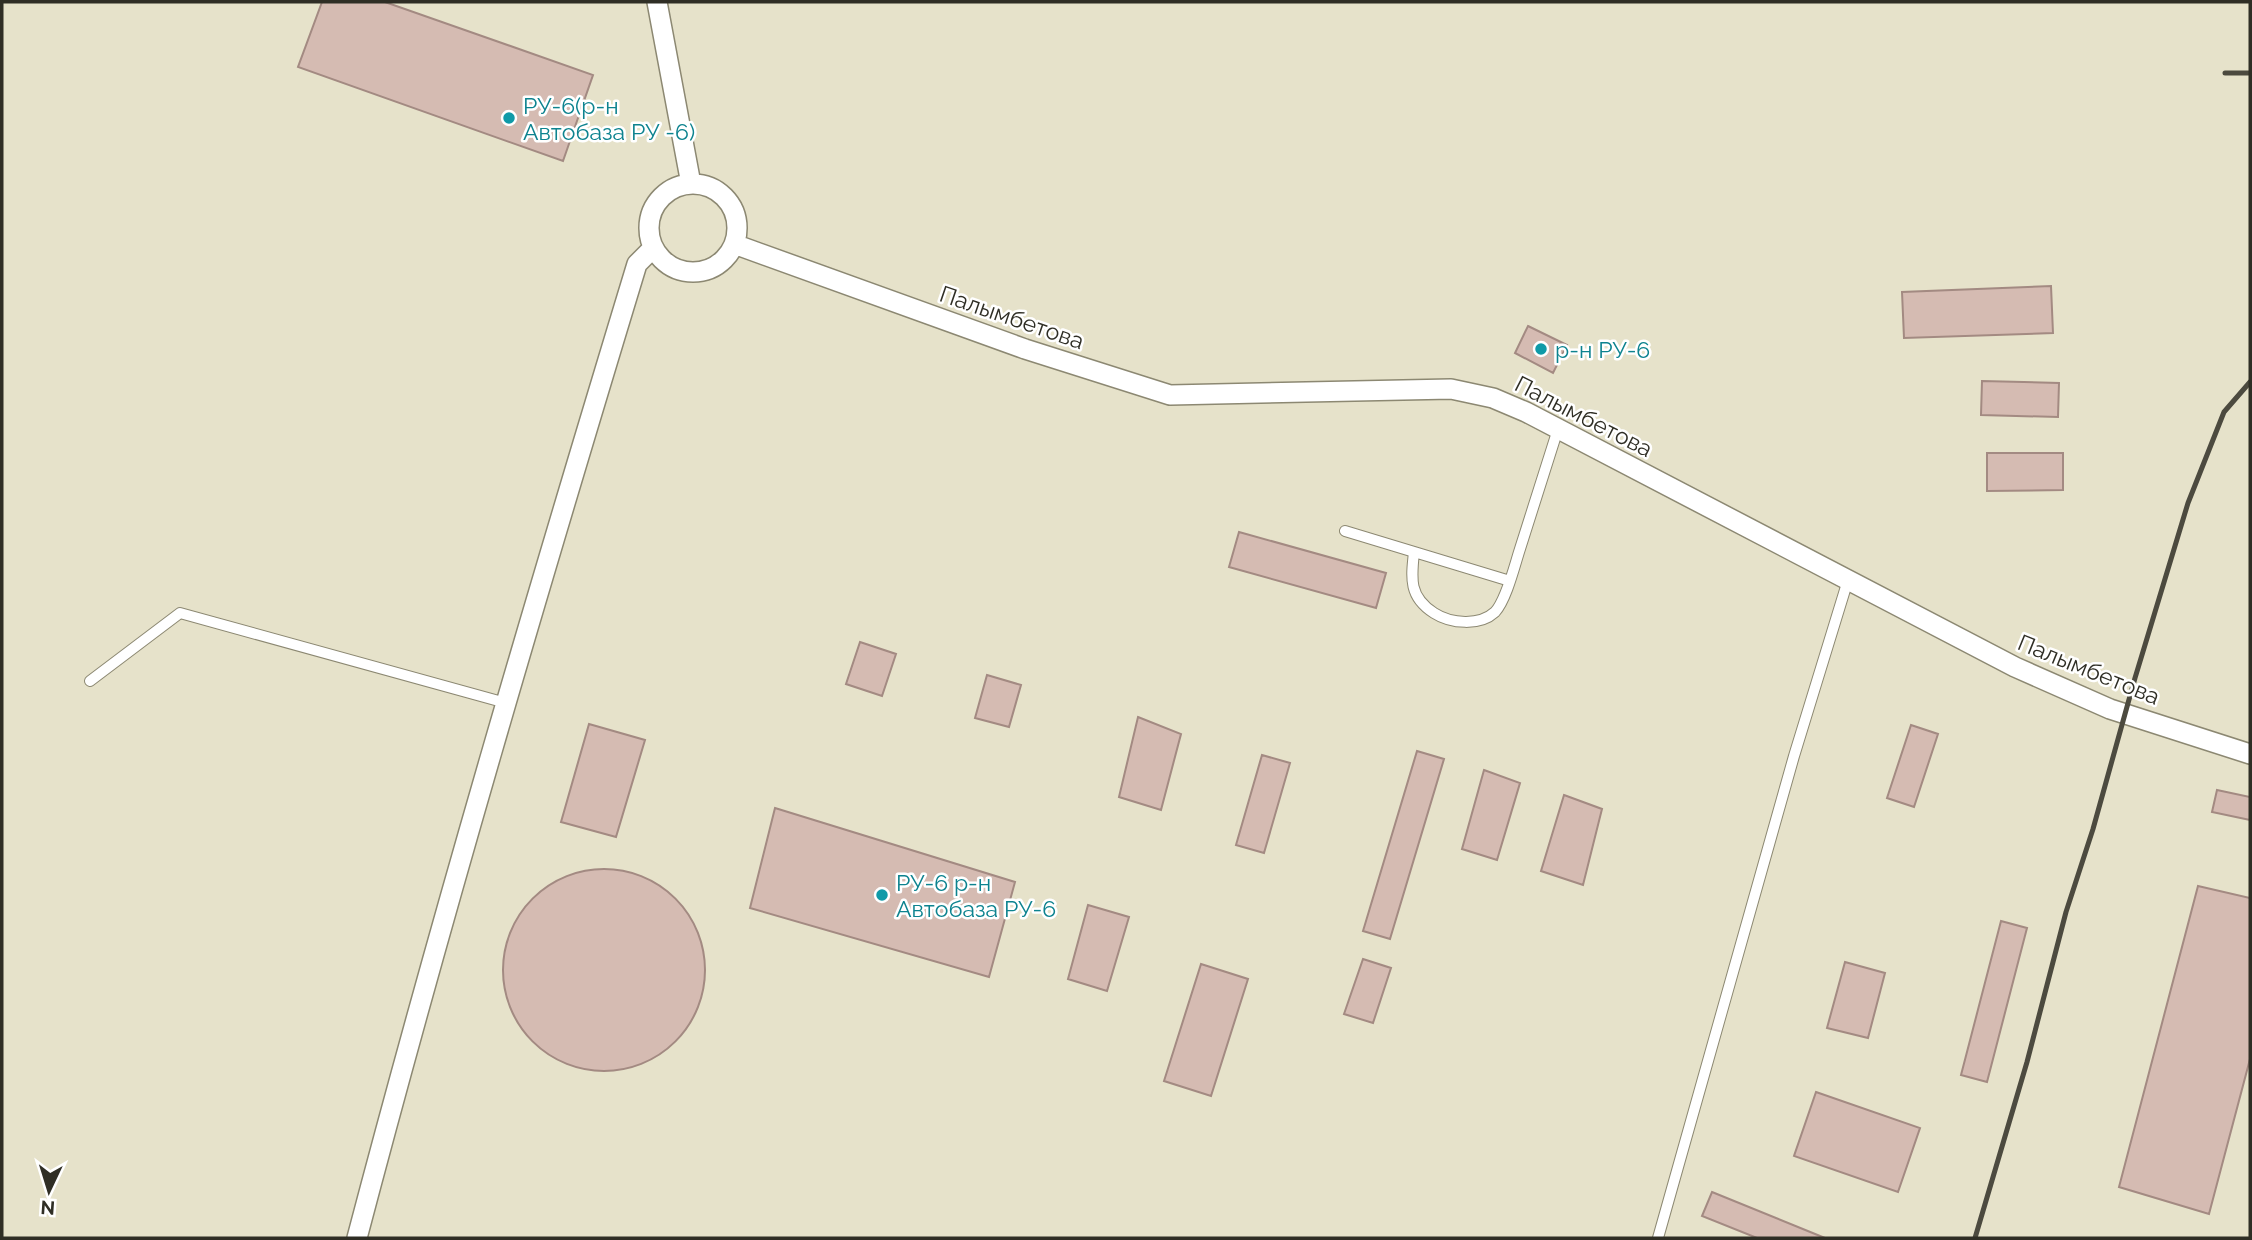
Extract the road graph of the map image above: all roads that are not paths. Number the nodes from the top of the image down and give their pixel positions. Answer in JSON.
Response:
{"nodes":[{"id":1,"x":657,"y":2,"type":"edge"},
{"id":2,"x":691,"y":184,"type":"junction"},
{"id":3,"x":734,"y":244,"type":"junction"},
{"id":4,"x":653,"y":248,"type":"junction"},
{"id":5,"x":1558,"y":429,"type":"junction"},
{"id":6,"x":1345,"y":531,"type":"dead end"},
{"id":7,"x":1414,"y":552,"type":"junction"},
{"id":8,"x":1848,"y":580,"type":"junction"},
{"id":9,"x":1510,"y":581,"type":"junction"},
{"id":10,"x":90,"y":681,"type":"dead end"},
{"id":11,"x":506,"y":703,"type":"junction"},
{"id":12,"x":2250,"y":754,"type":"edge"},
{"id":13,"x":357,"y":1238,"type":"edge"},
{"id":14,"x":1658,"y":1238,"type":"edge"}],
"edges":[{"from":1,"to":2,"type":"street"},
{"from":2,"to":3,"type":"street"},
{"from":2,"to":4,"type":"street"},
{"from":3,"to":4,"type":"street"},
{"from":3,"to":5,"type":"street","name":"Палымбетова"},
{"from":4,"to":11,"type":"street"},
{"from":5,"to":8,"type":"street","name":"Палымбетова"},
{"from":5,"to":9,"type":"lane"},
{"from":6,"to":7,"type":"lane"},
{"from":7,"to":9,"type":"lane"},
{"from":7,"to":9,"type":"lane"},
{"from":8,"to":12,"type":"street","name":"Палымбетова"},
{"from":8,"to":14,"type":"lane"},
{"from":10,"to":11,"type":"lane"},
{"from":11,"to":13,"type":"street"}]}
